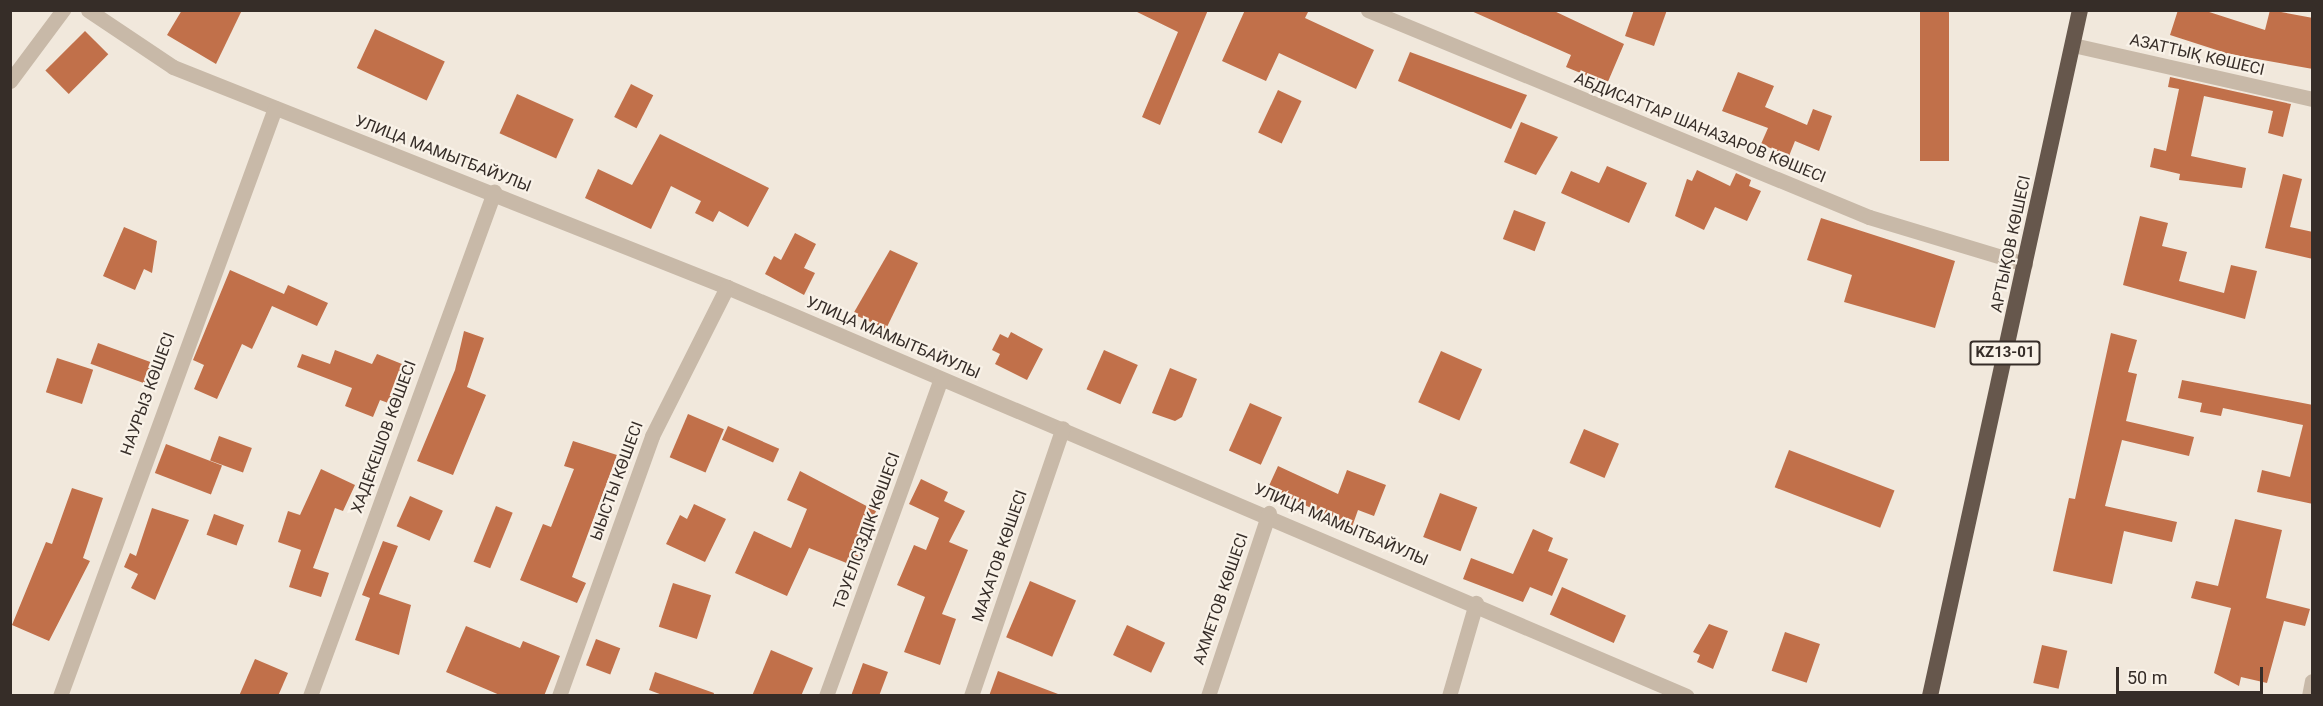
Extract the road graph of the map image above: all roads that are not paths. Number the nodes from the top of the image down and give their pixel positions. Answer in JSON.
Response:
{"nodes":[{"id":1,"x":63,"y":10,"type":"edge"},
{"id":2,"x":88,"y":10,"type":"edge"},
{"id":3,"x":1368,"y":10,"type":"edge"},
{"id":4,"x":2080,"y":10,"type":"edge"},
{"id":5,"x":2073,"y":45,"type":"junction"},
{"id":6,"x":10,"y":81,"type":"edge"},
{"id":7,"x":2313,"y":99,"type":"edge"},
{"id":8,"x":275,"y":108,"type":"junction"},
{"id":9,"x":494,"y":192,"type":"junction"},
{"id":10,"x":2025,"y":264,"type":"junction"},
{"id":11,"x":727,"y":287,"type":"junction"},
{"id":12,"x":941,"y":379,"type":"junction"},
{"id":13,"x":1064,"y":428,"type":"junction"},
{"id":14,"x":1269,"y":513,"type":"junction"},
{"id":15,"x":1476,"y":603,"type":"junction"},
{"id":16,"x":2313,"y":681,"type":"edge"},
{"id":17,"x":60,"y":696,"type":"edge"},
{"id":18,"x":310,"y":696,"type":"edge"},
{"id":19,"x":560,"y":696,"type":"edge"},
{"id":20,"x":826,"y":696,"type":"edge"},
{"id":21,"x":971,"y":696,"type":"edge"},
{"id":22,"x":1208,"y":696,"type":"edge"},
{"id":23,"x":1449,"y":696,"type":"edge"},
{"id":24,"x":1687,"y":696,"type":"edge"},
{"id":25,"x":1930,"y":696,"type":"edge"},
{"id":26,"x":2309,"y":696,"type":"edge"}],
"edges":[{"from":1,"to":6,"type":"street"},
{"from":2,"to":8,"type":"street","name":"УЛИЦА МАМЫТБАЙУЛЫ"},
{"from":3,"to":10,"type":"street","name":"АБДИСАТТАР ШАНАЗАРОВ КӨШЕСІ"},
{"from":4,"to":5,"type":"highway","name":"АРТЫҚОВ КӨШЕСІ","number":"KZ13-01"},
{"from":5,"to":7,"type":"street","name":"АЗАТТЫҚ КӨШЕСІ"},
{"from":5,"to":10,"type":"highway","name":"АРТЫҚОВ КӨШЕСІ","number":"KZ13-01"},
{"from":8,"to":9,"type":"street","name":"УЛИЦА МАМЫТБАЙУЛЫ"},
{"from":8,"to":17,"type":"street","name":"НАУРЫЗ КӨШЕСІ"},
{"from":9,"to":11,"type":"street","name":"УЛИЦА МАМЫТБАЙУЛЫ"},
{"from":9,"to":18,"type":"street","name":"ХАДЕКЕШОВ КӨШЕСІ"},
{"from":10,"to":25,"type":"highway","name":"АРТЫҚОВ КӨШЕСІ","number":"KZ13-01"},
{"from":11,"to":12,"type":"street","name":"УЛИЦА МАМЫТБАЙУЛЫ"},
{"from":11,"to":19,"type":"street","name":"ЫЫСТЫ КӨШЕСІ"},
{"from":12,"to":13,"type":"street","name":"УЛИЦА МАМЫТБАЙУЛЫ"},
{"from":12,"to":20,"type":"street","name":"ТӘУЕЛСІЗДІК КӨШЕСІ"},
{"from":13,"to":14,"type":"street","name":"УЛИЦА МАМЫТБАЙУЛЫ"},
{"from":13,"to":21,"type":"street","name":"МАХАТОВ КӨШЕСІ"},
{"from":14,"to":15,"type":"street","name":"УЛИЦА МАМЫТБАЙУЛЫ"},
{"from":14,"to":22,"type":"street","name":"АХМЕТОВ КӨШЕСІ"},
{"from":15,"to":23,"type":"street"},
{"from":15,"to":24,"type":"street","name":"УЛИЦА МАМЫТБАЙУЛЫ"},
{"from":16,"to":26,"type":"street"}]}
